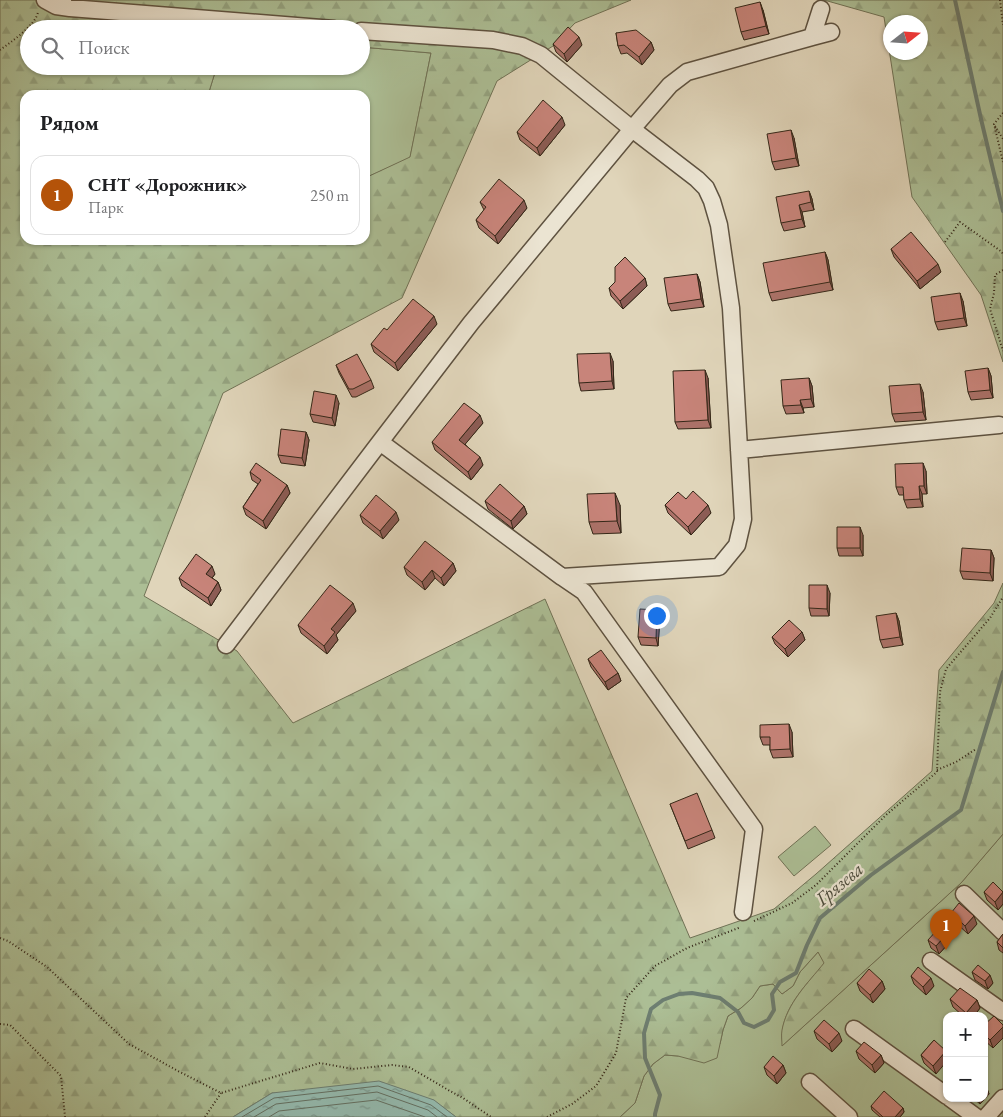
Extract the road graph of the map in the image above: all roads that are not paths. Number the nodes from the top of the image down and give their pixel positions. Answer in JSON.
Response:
{"nodes":[{"id":1,"x":42,"y":6,"type":"edge"},
{"id":2,"x":821,"y":9,"type":"dead end"},
{"id":3,"x":221,"y":20,"type":"edge"},
{"id":4,"x":370,"y":32,"type":"edge"},
{"id":5,"x":831,"y":32,"type":"dead end"},
{"id":6,"x":812,"y":37,"type":"junction"},
{"id":7,"x":632,"y":129,"type":"junction"},
{"id":8,"x":999,"y":425,"type":"dead end"},
{"id":9,"x":380,"y":442,"type":"junction"},
{"id":10,"x":739,"y":450,"type":"junction"},
{"id":11,"x":562,"y":577,"type":"junction"},
{"id":12,"x":226,"y":645,"type":"dead end"},
{"id":13,"x":964,"y":894,"type":"dead end"},
{"id":14,"x":743,"y":912,"type":"dead end"},
{"id":15,"x":1003,"y":932,"type":"edge"},
{"id":16,"x":931,"y":961,"type":"dead end"},
{"id":17,"x":1003,"y":1012,"type":"edge"},
{"id":18,"x":854,"y":1029,"type":"dead end"},
{"id":19,"x":810,"y":1082,"type":"dead end"},
{"id":20,"x":943,"y":1093,"type":"edge"},
{"id":21,"x":1003,"y":1098,"type":"edge"},
{"id":22,"x":955,"y":1102,"type":"edge"},
{"id":23,"x":849,"y":1117,"type":"edge"},
{"id":24,"x":976,"y":1117,"type":"edge"},
{"id":25,"x":986,"y":1117,"type":"edge"}],
"edges":[{"from":1,"to":3,"type":"street"},
{"from":2,"to":6,"type":"street"},
{"from":4,"to":7,"type":"street"},
{"from":5,"to":6,"type":"street"},
{"from":6,"to":7,"type":"street"},
{"from":7,"to":9,"type":"street"},
{"from":7,"to":10,"type":"street"},
{"from":8,"to":10,"type":"street"},
{"from":9,"to":11,"type":"street"},
{"from":9,"to":12,"type":"street"},
{"from":10,"to":11,"type":"street"},
{"from":11,"to":14,"type":"street"},
{"from":13,"to":15,"type":"street"},
{"from":16,"to":17,"type":"street"},
{"from":18,"to":20,"type":"street"},
{"from":19,"to":23,"type":"street"},
{"from":21,"to":25,"type":"street"},
{"from":22,"to":24,"type":"street"}]}
